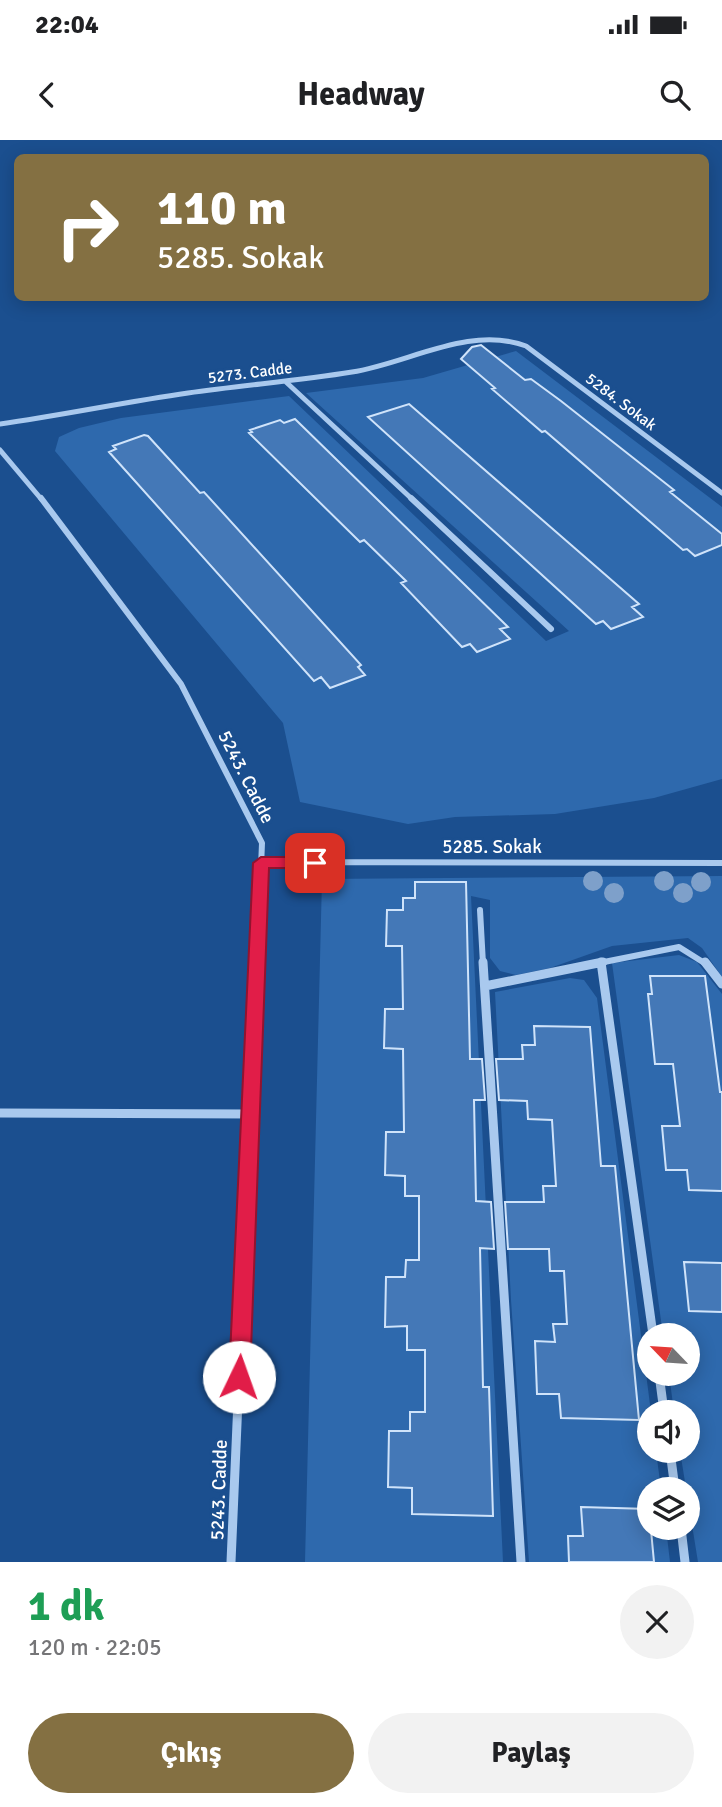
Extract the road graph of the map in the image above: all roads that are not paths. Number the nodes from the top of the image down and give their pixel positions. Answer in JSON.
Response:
{"nodes":[{"id":1,"x":501,"y":338,"type":"joint"},
{"id":2,"x":286,"y":382,"type":"junction"},
{"id":3,"x":0,"y":424,"type":"edge"},
{"id":4,"x":0,"y":450,"type":"edge"},
{"id":5,"x":722,"y":494,"type":"edge"},
{"id":6,"x":551,"y":629,"type":"dead end"},
{"id":7,"x":261,"y":863,"type":"junction"},
{"id":8,"x":722,"y":863,"type":"edge"},
{"id":9,"x":480,"y":910,"type":"dead end"},
{"id":10,"x":601,"y":962,"type":"junction"},
{"id":11,"x":722,"y":984,"type":"edge"},
{"id":12,"x":485,"y":986,"type":"junction"},
{"id":13,"x":0,"y":1112,"type":"edge"},
{"id":14,"x":251,"y":1114,"type":"junction"},
{"id":15,"x":651,"y":1323,"type":"edge"},
{"id":16,"x":682,"y":1540,"type":"edge"},
{"id":17,"x":231,"y":1562,"type":"edge"},
{"id":18,"x":521,"y":1562,"type":"edge"},
{"id":19,"x":685,"y":1562,"type":"edge"}],
"edges":[{"from":1,"to":2,"type":"street","name":"5273. Cadde"},
{"from":1,"to":5,"type":"street","name":"5284. Sokak"},
{"from":2,"to":3,"type":"street","name":"5273. Cadde"},
{"from":2,"to":6,"type":"street"},
{"from":4,"to":7,"type":"street","name":"5243. Cadde"},
{"from":7,"to":8,"type":"street","name":"5285. Sokak"},
{"from":7,"to":14,"type":"street","name":"5243. Cadde"},
{"from":9,"to":12,"type":"street"},
{"from":10,"to":11,"type":"street"},
{"from":10,"to":12,"type":"street"},
{"from":10,"to":15,"type":"street"},
{"from":12,"to":18,"type":"street"},
{"from":13,"to":14,"type":"street"},
{"from":14,"to":17,"type":"street","name":"5243. Cadde"},
{"from":16,"to":19,"type":"street"}]}
